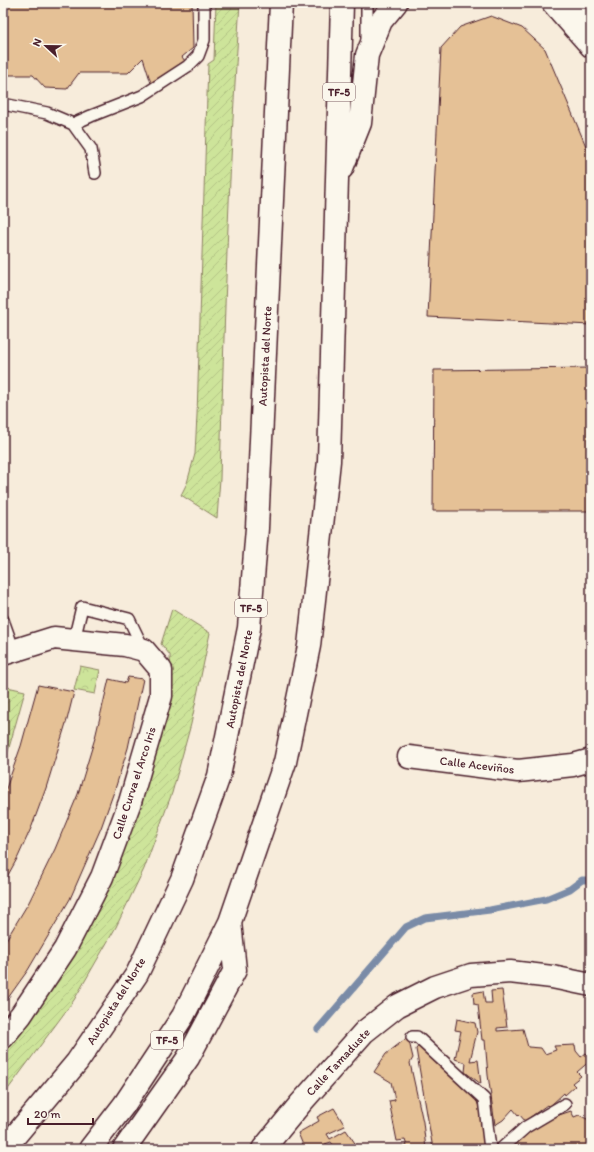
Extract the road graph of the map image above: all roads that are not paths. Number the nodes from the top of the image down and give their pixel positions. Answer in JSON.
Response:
{"nodes":[{"id":1,"x":204,"y":3,"type":"edge"},
{"id":2,"x":281,"y":3,"type":"edge"},
{"id":3,"x":342,"y":3,"type":"edge"},
{"id":4,"x":367,"y":3,"type":"edge"},
{"id":5,"x":396,"y":3,"type":"edge"},
{"id":6,"x":554,"y":3,"type":"edge"},
{"id":7,"x":572,"y":3,"type":"edge"},
{"id":8,"x":591,"y":46,"type":"edge"},
{"id":9,"x":367,"y":55,"type":"junction"},
{"id":10,"x":3,"y":104,"type":"edge"},
{"id":11,"x":74,"y":124,"type":"junction"},
{"id":12,"x":95,"y":173,"type":"dead end"},
{"id":13,"x":337,"y":182,"type":"junction"},
{"id":14,"x":3,"y":620,"type":"edge"},
{"id":15,"x":74,"y":640,"type":"junction"},
{"id":16,"x":144,"y":650,"type":"junction"},
{"id":17,"x":8,"y":652,"type":"edge"},
{"id":18,"x":409,"y":757,"type":"dead end"},
{"id":19,"x":591,"y":760,"type":"edge"},
{"id":20,"x":230,"y":922,"type":"junction"},
{"id":21,"x":591,"y":985,"type":"edge"},
{"id":22,"x":3,"y":1037,"type":"edge"},
{"id":23,"x":412,"y":1037,"type":"dead end"},
{"id":24,"x":565,"y":1104,"type":"dead end"},
{"id":25,"x":4,"y":1149,"type":"edge"},
{"id":26,"x":90,"y":1149,"type":"edge"},
{"id":27,"x":124,"y":1149,"type":"edge"},
{"id":28,"x":263,"y":1149,"type":"edge"},
{"id":29,"x":490,"y":1149,"type":"edge"},
{"id":30,"x":501,"y":1149,"type":"edge"}],
"edges":[{"from":1,"to":11,"type":"lane"},
{"from":2,"to":25,"type":"main road","name":"Autopista del Norte","number":"TF-5"},
{"from":3,"to":13,"type":"main road","number":"TF-5"},
{"from":4,"to":9,"type":"lane"},
{"from":5,"to":9,"type":"main road"},
{"from":6,"to":8,"type":"main road"},
{"from":7,"to":8,"type":"main road"},
{"from":9,"to":13,"type":"main road"},
{"from":10,"to":11,"type":"lane"},
{"from":11,"to":12,"type":"lane"},
{"from":13,"to":20,"type":"main road","number":"TF-5"},
{"from":14,"to":17,"type":"lane"},
{"from":15,"to":16,"type":"main road"},
{"from":15,"to":16,"type":"lane"},
{"from":15,"to":17,"type":"main road"},
{"from":16,"to":22,"type":"main road","name":"Calle Curva el Arco Iris"},
{"from":18,"to":19,"type":"main road","name":"Calle Aceviños"},
{"from":20,"to":26,"type":"main road","number":"TF-5"},
{"from":20,"to":27,"type":"main road"},
{"from":21,"to":28,"type":"main road","name":"Calle Tamaduste"},
{"from":23,"to":29,"type":"lane"},
{"from":24,"to":30,"type":"lane"}]}
